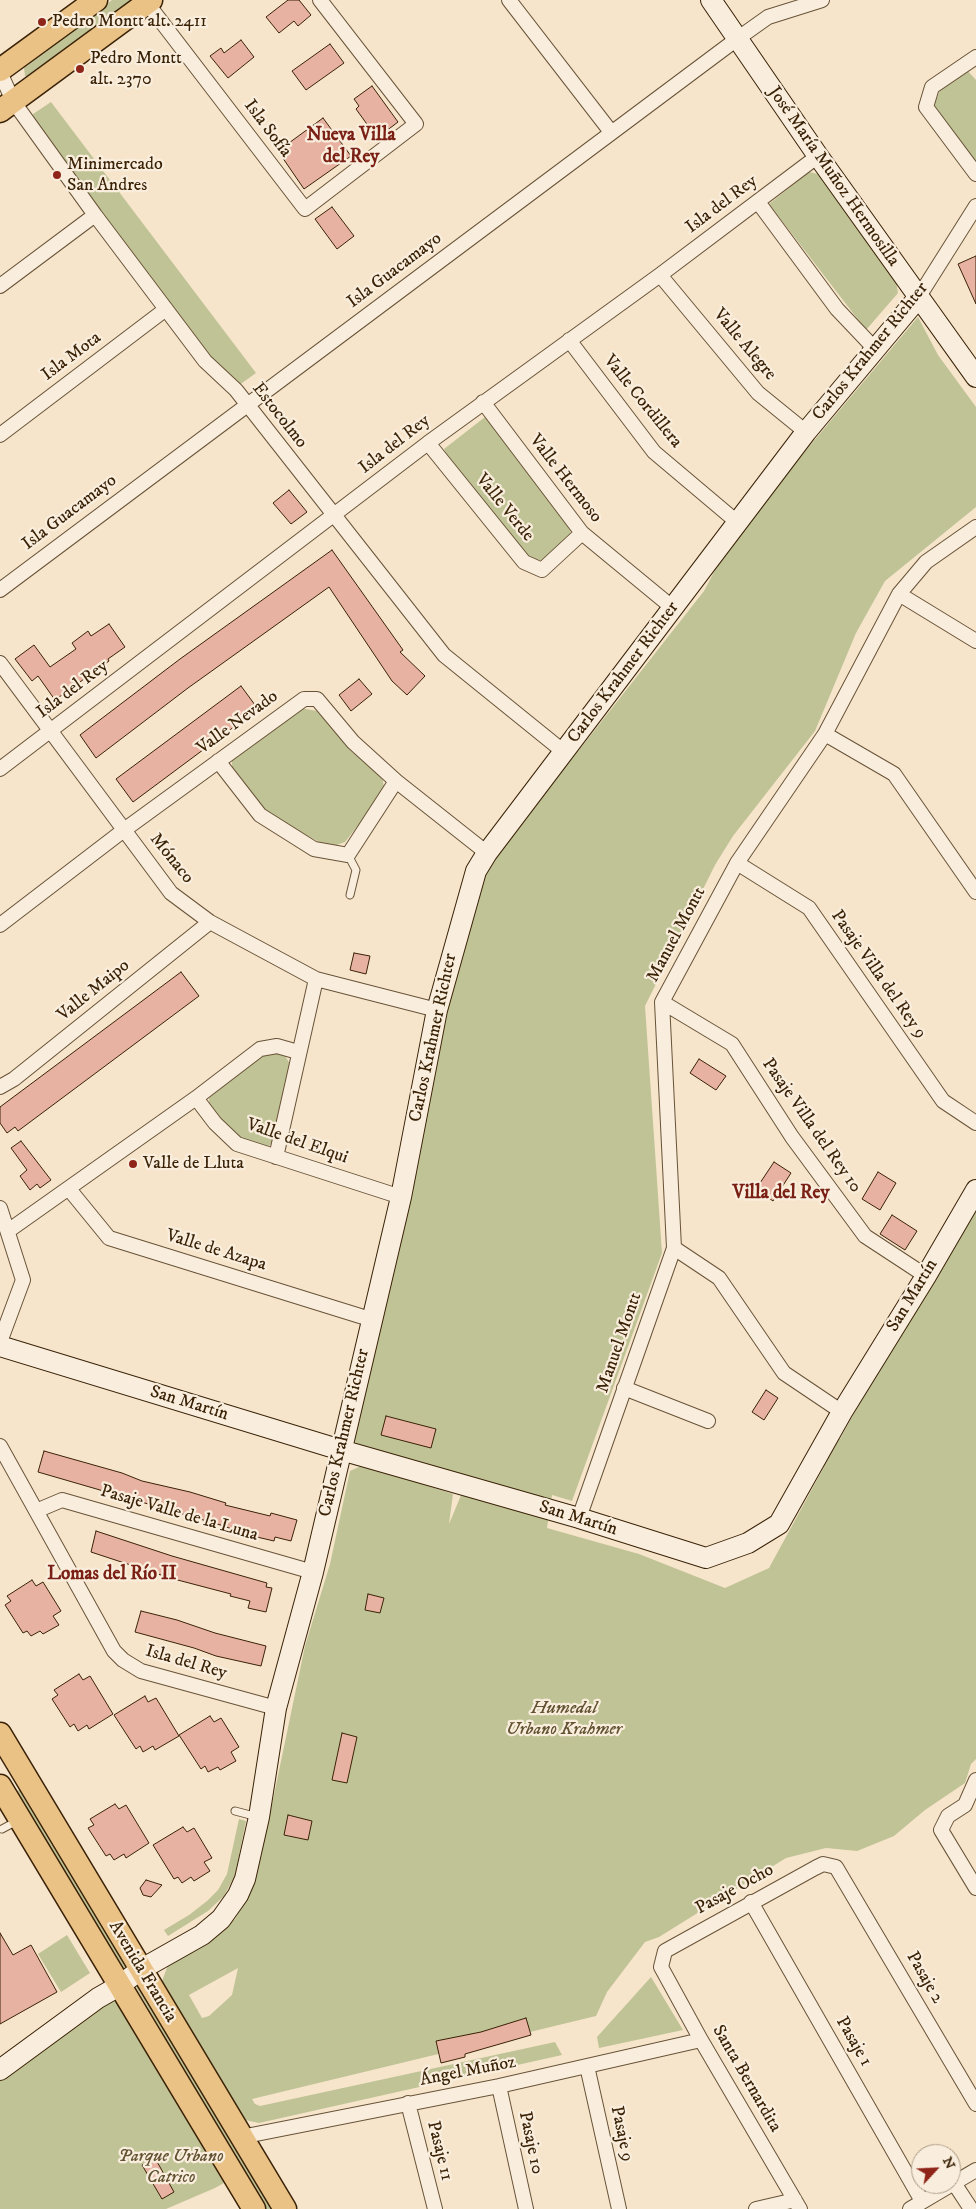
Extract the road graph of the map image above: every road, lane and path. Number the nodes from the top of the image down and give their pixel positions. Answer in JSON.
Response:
{"nodes":[{"id":1,"x":96,"y":0,"type":"edge"},
{"id":2,"x":320,"y":0,"type":"edge"},
{"id":3,"x":509,"y":0,"type":"edge"},
{"id":4,"x":711,"y":0,"type":"edge"},
{"id":5,"x":822,"y":0,"type":"edge"},
{"id":6,"x":149,"y":1,"type":"edge"},
{"id":7,"x":737,"y":39,"type":"junction"},
{"id":8,"x":976,"y":57,"type":"edge"},
{"id":9,"x":0,"y":71,"type":"edge"},
{"id":10,"x":6,"y":106,"type":"edge"},
{"id":11,"x":611,"y":132,"type":"junction"},
{"id":12,"x":818,"y":156,"type":"junction"},
{"id":13,"x":976,"y":174,"type":"edge"},
{"id":14,"x":758,"y":202,"type":"junction"},
{"id":15,"x":976,"y":206,"type":"edge"},
{"id":16,"x":95,"y":215,"type":"junction"},
{"id":17,"x":660,"y":275,"type":"junction"},
{"id":18,"x":0,"y":286,"type":"edge"},
{"id":19,"x":918,"y":298,"type":"junction"},
{"id":20,"x":166,"y":309,"type":"junction"},
{"id":21,"x":569,"y":340,"type":"junction"},
{"id":22,"x":875,"y":349,"type":"junction"},
{"id":23,"x":976,"y":377,"type":"edge"},
{"id":24,"x":483,"y":402,"type":"junction"},
{"id":25,"x":246,"y":405,"type":"junction"},
{"id":26,"x":806,"y":432,"type":"junction"},
{"id":27,"x":0,"y":435,"type":"edge"},
{"id":28,"x":428,"y":443,"type":"junction"},
{"id":29,"x":334,"y":516,"type":"junction"},
{"id":30,"x":737,"y":522,"type":"junction"},
{"id":31,"x":976,"y":527,"type":"edge"},
{"id":32,"x":582,"y":533,"type":"junction"},
{"id":33,"x":0,"y":590,"type":"edge"},
{"id":34,"x":899,"y":594,"type":"junction"},
{"id":35,"x":673,"y":608,"type":"junction"},
{"id":36,"x":976,"y":641,"type":"edge"},
{"id":37,"x":0,"y":663,"type":"edge"},
{"id":38,"x":51,"y":730,"type":"junction"},
{"id":39,"x":826,"y":734,"type":"junction"},
{"id":40,"x":564,"y":752,"type":"junction"},
{"id":41,"x":218,"y":761,"type":"junction"},
{"id":42,"x":0,"y":769,"type":"edge"},
{"id":43,"x":396,"y":781,"type":"junction"},
{"id":44,"x":124,"y":830,"type":"junction"},
{"id":45,"x":487,"y":853,"type":"junction"},
{"id":46,"x":348,"y":855,"type":"junction"},
{"id":47,"x":737,"y":862,"type":"junction"},
{"id":48,"x":976,"y":892,"type":"edge"},
{"id":49,"x":350,"y":895,"type":"dead end"},
{"id":50,"x":210,"y":922,"type":"junction"},
{"id":51,"x":0,"y":925,"type":"edge"},
{"id":52,"x":316,"y":979,"type":"junction"},
{"id":53,"x":662,"y":1002,"type":"junction"},
{"id":54,"x":437,"y":1010,"type":"junction"},
{"id":55,"x":298,"y":1052,"type":"junction"},
{"id":56,"x":0,"y":1087,"type":"edge"},
{"id":57,"x":196,"y":1098,"type":"junction"},
{"id":58,"x":976,"y":1123,"type":"edge"},
{"id":59,"x":276,"y":1157,"type":"junction"},
{"id":60,"x":68,"y":1189,"type":"junction"},
{"id":61,"x":976,"y":1190,"type":"edge"},
{"id":62,"x":401,"y":1197,"type":"junction"},
{"id":63,"x":0,"y":1208,"type":"edge"},
{"id":64,"x":8,"y":1231,"type":"junction"},
{"id":65,"x":674,"y":1248,"type":"junction"},
{"id":66,"x":926,"y":1276,"type":"junction"},
{"id":67,"x":373,"y":1320,"type":"junction"},
{"id":68,"x":0,"y":1342,"type":"edge"},
{"id":69,"x":0,"y":1346,"type":"edge"},
{"id":70,"x":624,"y":1388,"type":"junction"},
{"id":71,"x":842,"y":1412,"type":"junction"},
{"id":72,"x":708,"y":1421,"type":"dead end"},
{"id":73,"x":0,"y":1446,"type":"edge"},
{"id":74,"x":341,"y":1450,"type":"junction"},
{"id":75,"x":36,"y":1511,"type":"junction"},
{"id":76,"x":579,"y":1518,"type":"junction"},
{"id":77,"x":313,"y":1572,"type":"junction"},
{"id":78,"x":276,"y":1708,"type":"junction"},
{"id":79,"x":0,"y":1734,"type":"edge"},
{"id":80,"x":9,"y":1770,"type":"edge"},
{"id":81,"x":976,"y":1780,"type":"edge"},
{"id":82,"x":0,"y":1786,"type":"edge"},
{"id":83,"x":235,"y":1811,"type":"dead end"},
{"id":84,"x":259,"y":1817,"type":"junction"},
{"id":85,"x":839,"y":1871,"type":"joint"},
{"id":86,"x":976,"y":1888,"type":"edge"},
{"id":87,"x":751,"y":1902,"type":"junction"},
{"id":88,"x":661,"y":1967,"type":"joint"},
{"id":89,"x":140,"y":1970,"type":"junction"},
{"id":90,"x":119,"y":1986,"type":"junction"},
{"id":91,"x":700,"y":2040,"type":"junction"},
{"id":92,"x":587,"y":2066,"type":"junction"},
{"id":93,"x":0,"y":2070,"type":"edge"},
{"id":94,"x":499,"y":2086,"type":"junction"},
{"id":95,"x":408,"y":2103,"type":"junction"},
{"id":96,"x":976,"y":2104,"type":"edge"},
{"id":97,"x":241,"y":2137,"type":"junction"},
{"id":98,"x":976,"y":2170,"type":"edge"},
{"id":99,"x":961,"y":2179,"type":"edge"},
{"id":100,"x":934,"y":2194,"type":"edge"},
{"id":101,"x":961,"y":2194,"type":"edge"},
{"id":102,"x":922,"y":2201,"type":"junction"},
{"id":103,"x":798,"y":2204,"type":"edge"},
{"id":104,"x":254,"y":2209,"type":"edge"},
{"id":105,"x":285,"y":2209,"type":"edge"},
{"id":106,"x":435,"y":2209,"type":"edge"},
{"id":107,"x":526,"y":2209,"type":"edge"},
{"id":108,"x":618,"y":2209,"type":"edge"},
{"id":109,"x":756,"y":2209,"type":"edge"},
{"id":110,"x":910,"y":2209,"type":"edge"},
{"id":111,"x":971,"y":2209,"type":"edge"}],
"edges":[{"from":1,"to":9,"type":"main road"},
{"from":2,"to":6,"type":"street","name":"Isla Sofía"},
{"from":3,"to":11,"type":"street"},
{"from":4,"to":7,"type":"street","name":"José María Muñoz Hermosilla"},
{"from":5,"to":7,"type":"street","name":"Isla Guacamayo"},
{"from":6,"to":10,"type":"main road"},
{"from":7,"to":11,"type":"street","name":"Isla Guacamayo"},
{"from":7,"to":12,"type":"street","name":"José María Muñoz Hermosilla"},
{"from":8,"to":13,"type":"street"},
{"from":9,"to":10,"type":"street","name":"Estocolmo"},
{"from":10,"to":16,"type":"street","name":"Estocolmo"},
{"from":11,"to":25,"type":"street","name":"Isla Guacamayo"},
{"from":12,"to":14,"type":"street","name":"Isla del Rey"},
{"from":12,"to":19,"type":"street","name":"José María Muñoz Hermosilla"},
{"from":14,"to":17,"type":"street","name":"Isla del Rey"},
{"from":14,"to":22,"type":"street"},
{"from":15,"to":19,"type":"street","name":"Carlos Krahmer Richter"},
{"from":16,"to":18,"type":"street"},
{"from":16,"to":20,"type":"street","name":"Estocolmo"},
{"from":17,"to":21,"type":"street","name":"Isla del Rey"},
{"from":17,"to":26,"type":"street","name":"Valle Alegre"},
{"from":19,"to":22,"type":"street","name":"Carlos Krahmer Richter"},
{"from":19,"to":23,"type":"street","name":"José María Muñoz Hermosilla"},
{"from":20,"to":25,"type":"street","name":"Estocolmo"},
{"from":20,"to":27,"type":"street","name":"Isla Mota"},
{"from":21,"to":24,"type":"street","name":"Isla del Rey"},
{"from":21,"to":30,"type":"street","name":"Valle Cordillera"},
{"from":22,"to":26,"type":"street","name":"Carlos Krahmer Richter"},
{"from":24,"to":28,"type":"street","name":"Isla del Rey"},
{"from":24,"to":32,"type":"street","name":"Valle Hermoso"},
{"from":25,"to":29,"type":"street","name":"Estocolmo"},
{"from":25,"to":33,"type":"street","name":"Isla Guacamayo"},
{"from":26,"to":30,"type":"street","name":"Carlos Krahmer Richter"},
{"from":28,"to":29,"type":"street","name":"Isla del Rey"},
{"from":28,"to":32,"type":"street","name":"Valle Verde"},
{"from":29,"to":38,"type":"street","name":"Isla del Rey"},
{"from":29,"to":40,"type":"street","name":"Estocolmo"},
{"from":30,"to":35,"type":"street","name":"Carlos Krahmer Richter"},
{"from":31,"to":34,"type":"street","name":"Manuel Montt"},
{"from":32,"to":35,"type":"street","name":"Valle Hermoso"},
{"from":34,"to":36,"type":"street"},
{"from":34,"to":39,"type":"street","name":"Manuel Montt"},
{"from":35,"to":40,"type":"street","name":"Carlos Krahmer Richter"},
{"from":37,"to":38,"type":"street","name":"Mónaco"},
{"from":38,"to":42,"type":"street","name":"Isla del Rey"},
{"from":38,"to":44,"type":"street","name":"Mónaco"},
{"from":39,"to":47,"type":"street","name":"Manuel Montt"},
{"from":39,"to":48,"type":"street"},
{"from":40,"to":45,"type":"street","name":"Carlos Krahmer Richter"},
{"from":41,"to":43,"type":"street","name":"Valle Nevado"},
{"from":41,"to":44,"type":"street","name":"Valle Nevado"},
{"from":41,"to":46,"type":"street"},
{"from":43,"to":45,"type":"street","name":"Valle Nevado"},
{"from":43,"to":46,"type":"street"},
{"from":44,"to":50,"type":"street","name":"Mónaco"},
{"from":44,"to":51,"type":"street","name":"Valle Nevado"},
{"from":45,"to":54,"type":"street","name":"Carlos Krahmer Richter"},
{"from":46,"to":49,"type":"lane"},
{"from":47,"to":53,"type":"street","name":"Manuel Montt"},
{"from":47,"to":58,"type":"street","name":"Pasaje Villa del Rey 9"},
{"from":50,"to":52,"type":"street","name":"Mónaco"},
{"from":50,"to":56,"type":"street","name":"Valle Maipo"},
{"from":52,"to":54,"type":"street","name":"Mónaco"},
{"from":52,"to":55,"type":"street"},
{"from":53,"to":65,"type":"street","name":"Manuel Montt"},
{"from":53,"to":66,"type":"street","name":"Pasaje Villa del Rey 10"},
{"from":54,"to":62,"type":"street","name":"Carlos Krahmer Richter"},
{"from":55,"to":57,"type":"street"},
{"from":55,"to":59,"type":"street"},
{"from":57,"to":59,"type":"street","name":"Valle del Elqui"},
{"from":57,"to":60,"type":"street"},
{"from":59,"to":62,"type":"street","name":"Valle del Elqui"},
{"from":60,"to":64,"type":"street"},
{"from":60,"to":67,"type":"street","name":"Valle de Azapa"},
{"from":61,"to":66,"type":"street","name":"San Martín"},
{"from":62,"to":67,"type":"street","name":"Carlos Krahmer Richter"},
{"from":63,"to":64,"type":"street"},
{"from":64,"to":68,"type":"street"},
{"from":65,"to":70,"type":"street","name":"Manuel Montt"},
{"from":65,"to":71,"type":"street"},
{"from":66,"to":71,"type":"street","name":"San Martín"},
{"from":67,"to":74,"type":"street","name":"Carlos Krahmer Richter"},
{"from":69,"to":74,"type":"street","name":"San Martín"},
{"from":70,"to":72,"type":"street"},
{"from":70,"to":76,"type":"street","name":"Manuel Montt"},
{"from":71,"to":76,"type":"street","name":"San Martín"},
{"from":73,"to":75,"type":"street","name":"Isla del Rey"},
{"from":74,"to":76,"type":"street","name":"San Martín"},
{"from":74,"to":77,"type":"street","name":"Carlos Krahmer Richter"},
{"from":75,"to":77,"type":"street","name":"Pasaje Valle de la Luna"},
{"from":75,"to":78,"type":"street","name":"Isla del Rey"},
{"from":77,"to":78,"type":"street","name":"Carlos Krahmer Richter"},
{"from":78,"to":84,"type":"street","name":"Carlos Krahmer Richter"},
{"from":79,"to":80,"type":"main road","name":"Avenida Francia"},
{"from":80,"to":89,"type":"main road","name":"Avenida Francia"},
{"from":81,"to":86,"type":"street"},
{"from":82,"to":90,"type":"main road","name":"Avenida Francia"},
{"from":83,"to":84,"type":"lane"},
{"from":84,"to":89,"type":"street","name":"Carlos Krahmer Richter"},
{"from":85,"to":87,"type":"street","name":"Pasaje Ocho"},
{"from":85,"to":96,"type":"street","name":"Pasaje 2"},
{"from":87,"to":88,"type":"street","name":"Pasaje Ocho"},
{"from":87,"to":102,"type":"street","name":"Pasaje 1"},
{"from":88,"to":91,"type":"street","name":"Santa Bernardita"},
{"from":89,"to":90,"type":"street","name":"Carlos Krahmer Richter"},
{"from":89,"to":97,"type":"main road","name":"Avenida Francia"},
{"from":90,"to":93,"type":"street","name":"Carlos Krahmer Richter"},
{"from":90,"to":104,"type":"main road","name":"Avenida Francia"},
{"from":91,"to":92,"type":"street","name":"Ángel Muñoz"},
{"from":91,"to":103,"type":"street","name":"Santa Bernardita"},
{"from":92,"to":94,"type":"street","name":"Ángel Muñoz"},
{"from":92,"to":108,"type":"street","name":"Pasaje 9"},
{"from":94,"to":95,"type":"street","name":"Ángel Muñoz"},
{"from":94,"to":107,"type":"street","name":"Pasaje 10"},
{"from":95,"to":97,"type":"street","name":"Ángel Muñoz"},
{"from":95,"to":106,"type":"street","name":"Pasaje 11"},
{"from":97,"to":105,"type":"main road","name":"Avenida Francia"},
{"from":98,"to":99,"type":"street"},
{"from":100,"to":102,"type":"street"},
{"from":101,"to":111,"type":"street"},
{"from":102,"to":110,"type":"street"},
{"from":103,"to":109,"type":"street"}]}
